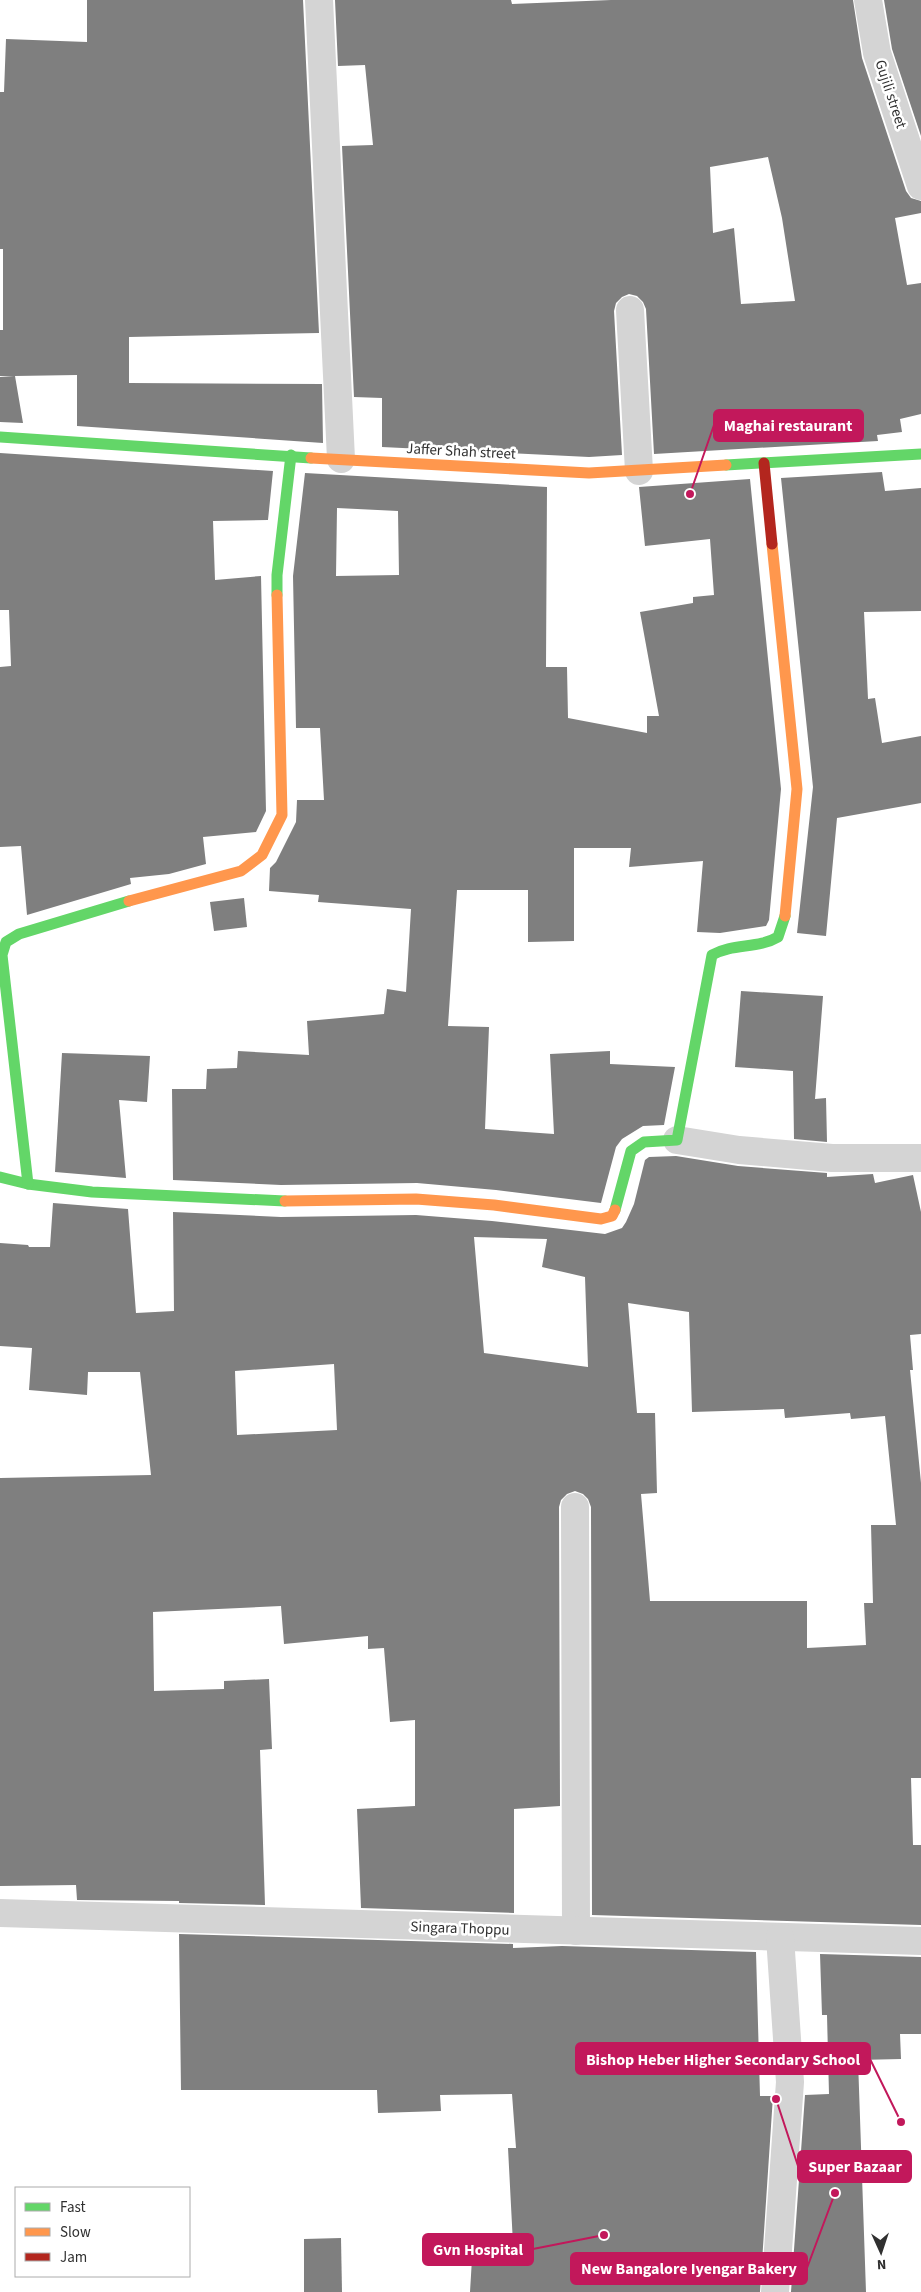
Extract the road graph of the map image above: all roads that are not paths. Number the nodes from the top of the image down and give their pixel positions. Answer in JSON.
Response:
{"nodes":[{"id":1,"x":319,"y":0,"type":"edge"},
{"id":2,"x":868,"y":0,"type":"edge"},
{"id":3,"x":921,"y":186,"type":"edge"},
{"id":4,"x":630,"y":310,"type":"dead end"},
{"id":5,"x":0,"y":437,"type":"edge"},
{"id":6,"x":921,"y":454,"type":"edge"},
{"id":7,"x":291,"y":455,"type":"junction"},
{"id":8,"x":341,"y":459,"type":"junction"},
{"id":9,"x":764,"y":464,"type":"junction"},
{"id":10,"x":639,"y":470,"type":"junction"},
{"id":11,"x":677,"y":1140,"type":"junction"},
{"id":12,"x":921,"y":1158,"type":"edge"},
{"id":13,"x":0,"y":1177,"type":"edge"},
{"id":14,"x":28,"y":1184,"type":"junction"},
{"id":15,"x":575,"y":1508,"type":"dead end"},
{"id":16,"x":0,"y":1913,"type":"edge"},
{"id":17,"x":576,"y":1931,"type":"junction"},
{"id":18,"x":780,"y":1937,"type":"junction"},
{"id":19,"x":921,"y":1941,"type":"edge"},
{"id":20,"x":775,"y":2292,"type":"edge"}],
"edges":[{"from":1,"to":8,"type":"street"},
{"from":2,"to":3,"type":"street","name":"Gujili street"},
{"from":4,"to":10,"type":"street"},
{"from":5,"to":7,"type":"street","name":"Jaffer Shah street"},
{"from":6,"to":9,"type":"street","name":"Jaffer Shah street"},
{"from":7,"to":8,"type":"street","name":"Jaffer Shah street"},
{"from":7,"to":14,"type":"street"},
{"from":8,"to":10,"type":"street","name":"Jaffer Shah street"},
{"from":9,"to":10,"type":"street","name":"Jaffer Shah street"},
{"from":9,"to":11,"type":"street"},
{"from":11,"to":12,"type":"street"},
{"from":11,"to":14,"type":"street"},
{"from":13,"to":14,"type":"street"},
{"from":15,"to":17,"type":"street"},
{"from":16,"to":17,"type":"street","name":"Singara Thoppu"},
{"from":17,"to":18,"type":"street","name":"Singara Thoppu"},
{"from":18,"to":19,"type":"street","name":"Singara Thoppu"},
{"from":18,"to":20,"type":"street"}]}
